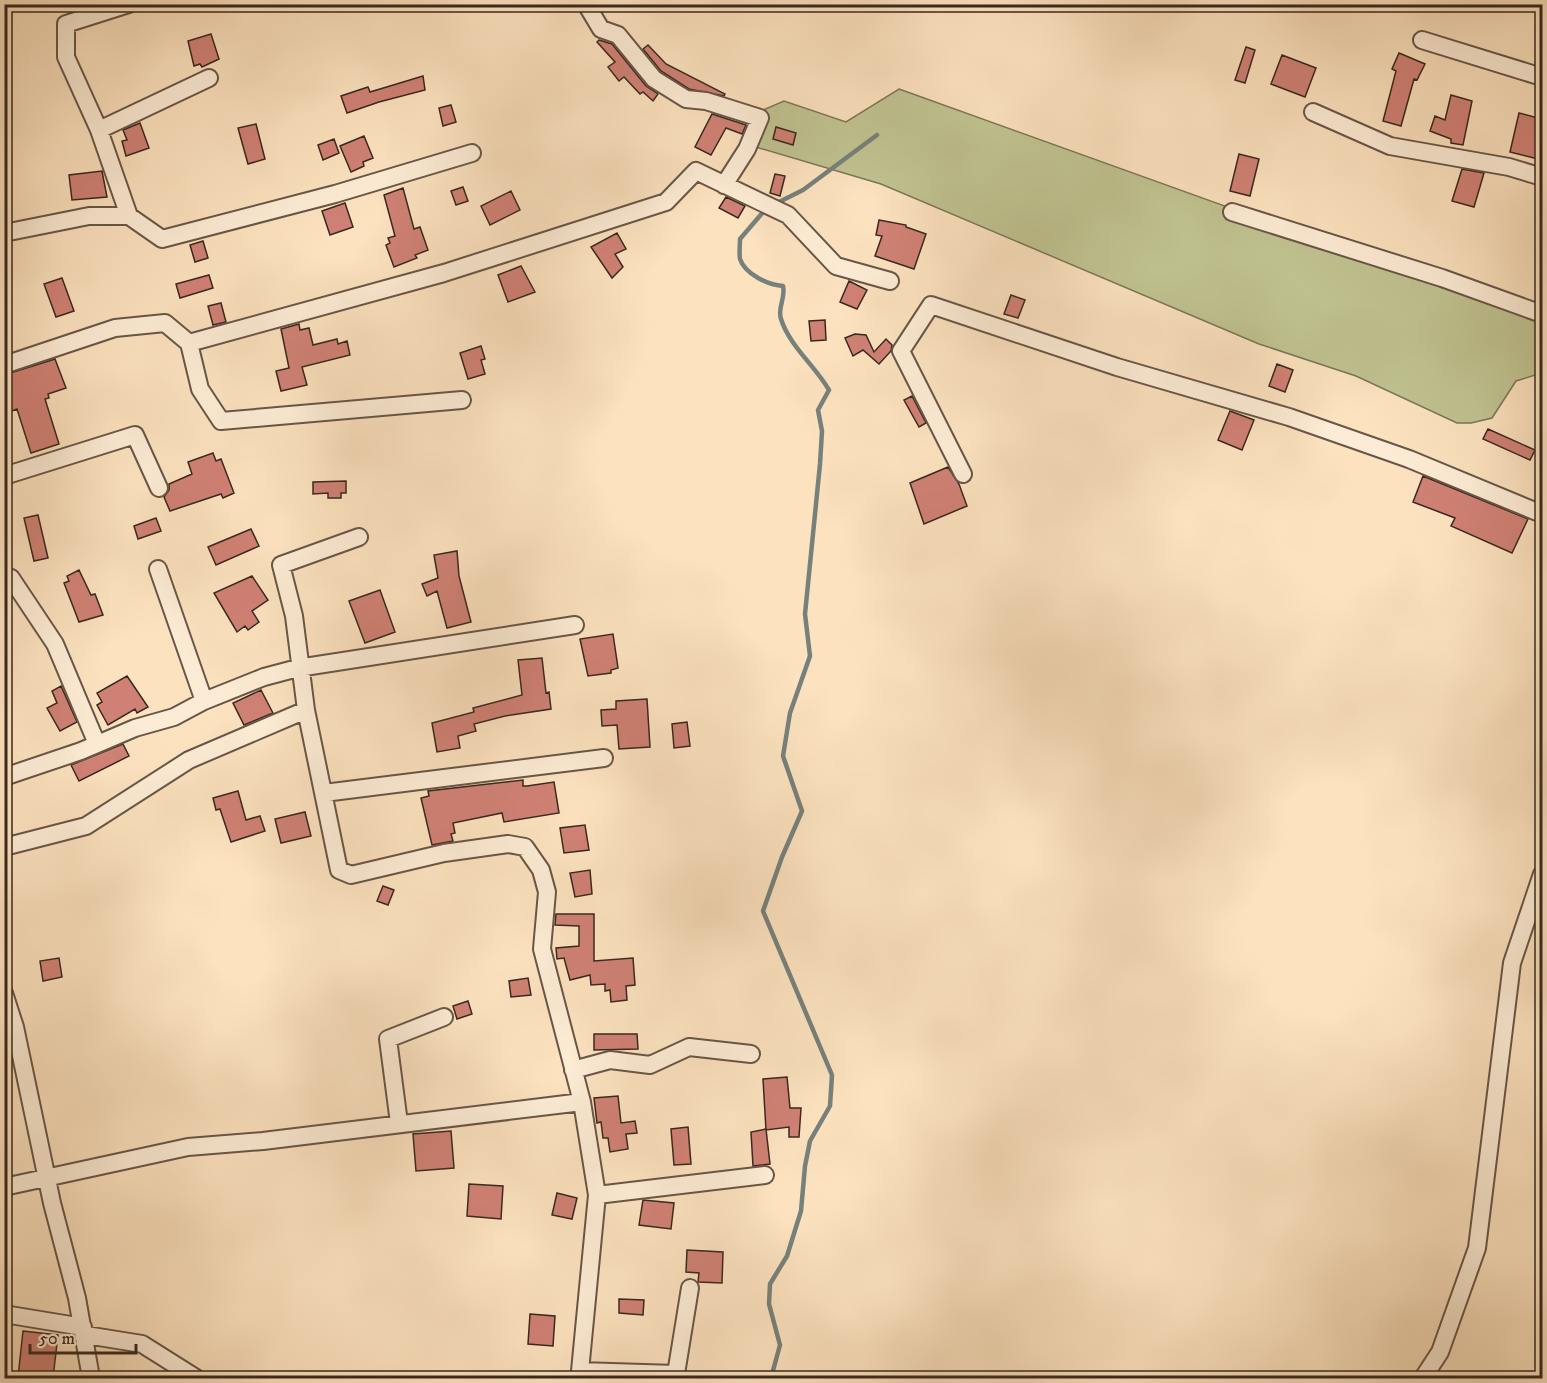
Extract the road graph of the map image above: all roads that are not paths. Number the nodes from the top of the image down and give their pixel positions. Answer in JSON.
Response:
{"nodes":[{"id":1,"x":129,"y":4,"type":"edge"},
{"id":2,"x":586,"y":4,"type":"edge"},
{"id":3,"x":1422,"y":40,"type":"dead end"},
{"id":4,"x":1542,"y":77,"type":"edge"},
{"id":5,"x":209,"y":78,"type":"dead end"},
{"id":6,"x":1313,"y":112,"type":"dead end"},
{"id":7,"x":99,"y":130,"type":"junction"},
{"id":8,"x":472,"y":153,"type":"dead end"},
{"id":9,"x":1542,"y":177,"type":"edge"},
{"id":10,"x":724,"y":185,"type":"junction"},
{"id":11,"x":1232,"y":212,"type":"dead end"},
{"id":12,"x":129,"y":216,"type":"junction"},
{"id":13,"x":4,"y":233,"type":"edge"},
{"id":14,"x":890,"y":281,"type":"dead end"},
{"id":15,"x":1542,"y":314,"type":"edge"},
{"id":16,"x":189,"y":343,"type":"junction"},
{"id":17,"x":4,"y":366,"type":"edge"},
{"id":18,"x":462,"y":400,"type":"dead end"},
{"id":19,"x":963,"y":474,"type":"dead end"},
{"id":20,"x":4,"y":476,"type":"edge"},
{"id":21,"x":159,"y":488,"type":"dead end"},
{"id":22,"x":1542,"y":514,"type":"edge"},
{"id":23,"x":360,"y":537,"type":"dead end"},
{"id":24,"x":158,"y":569,"type":"dead end"},
{"id":25,"x":4,"y":580,"type":"edge"},
{"id":26,"x":575,"y":625,"type":"dead end"},
{"id":27,"x":298,"y":668,"type":"junction"},
{"id":28,"x":204,"y":701,"type":"junction"},
{"id":29,"x":306,"y":710,"type":"junction"},
{"id":30,"x":97,"y":744,"type":"junction"},
{"id":31,"x":604,"y":758,"type":"dead end"},
{"id":32,"x":4,"y":777,"type":"edge"},
{"id":33,"x":324,"y":793,"type":"junction"},
{"id":34,"x":4,"y":846,"type":"edge"},
{"id":35,"x":1542,"y":874,"type":"edge"},
{"id":36,"x":4,"y":993,"type":"edge"},
{"id":37,"x":444,"y":1017,"type":"dead end"},
{"id":38,"x":751,"y":1054,"type":"dead end"},
{"id":39,"x":573,"y":1070,"type":"junction"},
{"id":40,"x":582,"y":1102,"type":"junction"},
{"id":41,"x":399,"y":1123,"type":"junction"},
{"id":42,"x":765,"y":1175,"type":"dead end"},
{"id":43,"x":46,"y":1176,"type":"junction"},
{"id":44,"x":4,"y":1187,"type":"edge"},
{"id":45,"x":597,"y":1195,"type":"junction"},
{"id":46,"x":690,"y":1288,"type":"dead end"},
{"id":47,"x":4,"y":1314,"type":"edge"},
{"id":48,"x":84,"y":1331,"type":"junction"},
{"id":49,"x":91,"y":1378,"type":"edge"},
{"id":50,"x":196,"y":1378,"type":"edge"},
{"id":51,"x":1423,"y":1378,"type":"edge"}],
"edges":[{"from":1,"to":7,"type":"street"},
{"from":2,"to":10,"type":"street"},
{"from":3,"to":4,"type":"street"},
{"from":5,"to":7,"type":"street"},
{"from":6,"to":9,"type":"street"},
{"from":7,"to":12,"type":"street"},
{"from":8,"to":12,"type":"street"},
{"from":10,"to":14,"type":"street"},
{"from":10,"to":16,"type":"street"},
{"from":11,"to":15,"type":"street"},
{"from":12,"to":13,"type":"street"},
{"from":16,"to":17,"type":"street"},
{"from":16,"to":18,"type":"street"},
{"from":19,"to":22,"type":"street"},
{"from":20,"to":21,"type":"street"},
{"from":23,"to":27,"type":"street"},
{"from":24,"to":28,"type":"street"},
{"from":25,"to":30,"type":"street"},
{"from":26,"to":27,"type":"street"},
{"from":27,"to":28,"type":"street"},
{"from":27,"to":29,"type":"street"},
{"from":28,"to":30,"type":"street"},
{"from":29,"to":33,"type":"street"},
{"from":29,"to":34,"type":"street"},
{"from":30,"to":32,"type":"street"},
{"from":31,"to":33,"type":"street"},
{"from":33,"to":39,"type":"street"},
{"from":35,"to":51,"type":"street"},
{"from":36,"to":43,"type":"street"},
{"from":37,"to":41,"type":"street"},
{"from":38,"to":39,"type":"street"},
{"from":39,"to":40,"type":"street"},
{"from":40,"to":41,"type":"street"},
{"from":40,"to":45,"type":"street"},
{"from":41,"to":43,"type":"street"},
{"from":42,"to":45,"type":"street"},
{"from":43,"to":44,"type":"street"},
{"from":43,"to":48,"type":"street"},
{"from":45,"to":46,"type":"street"},
{"from":47,"to":48,"type":"street"},
{"from":48,"to":49,"type":"street"},
{"from":48,"to":50,"type":"street"}]}
